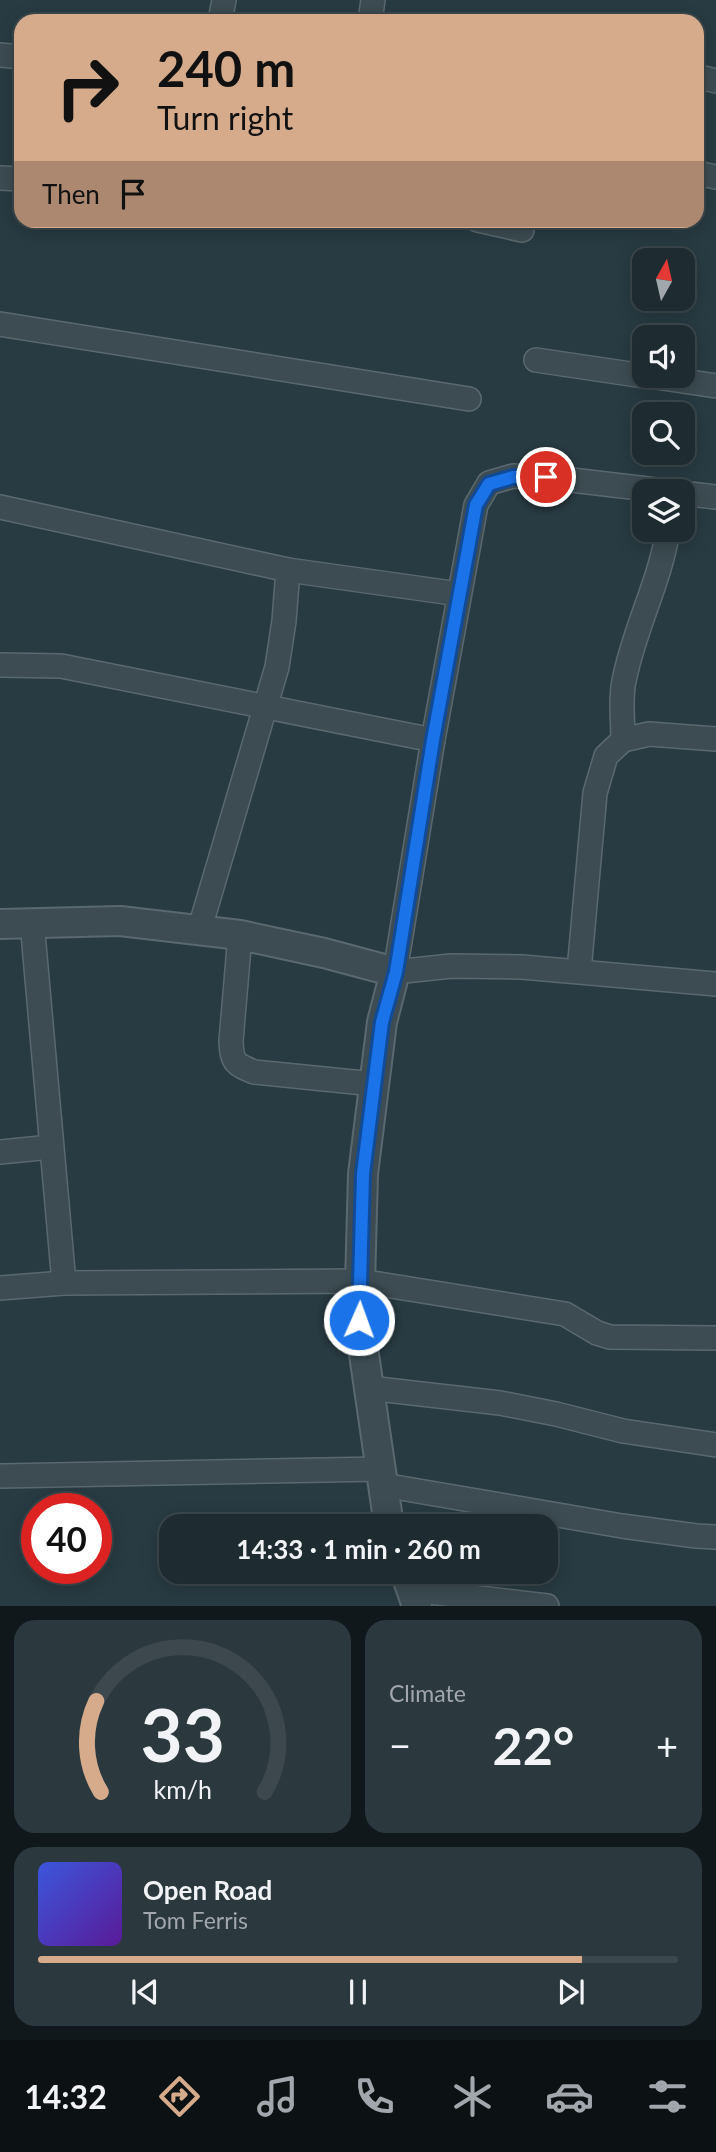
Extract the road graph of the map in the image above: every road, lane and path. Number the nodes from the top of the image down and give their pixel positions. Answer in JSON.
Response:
{"nodes":[{"id":1,"x":513,"y":228,"type":"edge"},
{"id":2,"x":522,"y":230,"type":"dead end"},
{"id":3,"x":0,"y":324,"type":"edge"},
{"id":4,"x":536,"y":360,"type":"dead end"},
{"id":5,"x":632,"y":374,"type":"edge"},
{"id":6,"x":695,"y":383,"type":"edge"},
{"id":7,"x":716,"y":386,"type":"edge"},
{"id":8,"x":469,"y":399,"type":"dead end"},
{"id":9,"x":632,"y":487,"type":"edge"},
{"id":10,"x":695,"y":495,"type":"edge"},
{"id":11,"x":716,"y":497,"type":"edge"},
{"id":12,"x":0,"y":507,"type":"edge"},
{"id":13,"x":665,"y":542,"type":"edge"},
{"id":14,"x":288,"y":570,"type":"junction"},
{"id":15,"x":459,"y":594,"type":"junction"},
{"id":16,"x":0,"y":665,"type":"edge"},
{"id":17,"x":265,"y":708,"type":"junction"},
{"id":18,"x":716,"y":739,"type":"edge"},
{"id":19,"x":433,"y":740,"type":"junction"},
{"id":20,"x":623,"y":740,"type":"junction"},
{"id":21,"x":32,"y":922,"type":"junction"},
{"id":22,"x":0,"y":924,"type":"edge"},
{"id":23,"x":199,"y":931,"type":"junction"},
{"id":24,"x":240,"y":935,"type":"junction"},
{"id":25,"x":579,"y":971,"type":"junction"},
{"id":26,"x":396,"y":972,"type":"junction"},
{"id":27,"x":716,"y":984,"type":"edge"},
{"id":28,"x":374,"y":1084,"type":"junction"},
{"id":29,"x":51,"y":1147,"type":"junction"},
{"id":30,"x":0,"y":1152,"type":"edge"},
{"id":31,"x":360,"y":1281,"type":"junction"},
{"id":32,"x":64,"y":1283,"type":"junction"},
{"id":33,"x":0,"y":1288,"type":"edge"},
{"id":34,"x":716,"y":1338,"type":"edge"},
{"id":35,"x":369,"y":1388,"type":"junction"},
{"id":36,"x":716,"y":1445,"type":"edge"},
{"id":37,"x":0,"y":1476,"type":"edge"},
{"id":38,"x":382,"y":1477,"type":"junction"},
{"id":39,"x":387,"y":1514,"type":"edge"},
{"id":40,"x":716,"y":1537,"type":"edge"},
{"id":41,"x":411,"y":1589,"type":"edge"},
{"id":42,"x":547,"y":1606,"type":"edge"}],
"edges":[{"from":1,"to":2,"type":"street"},
{"from":3,"to":8,"type":"street"},
{"from":4,"to":5,"type":"street"},
{"from":6,"to":7,"type":"street"},
{"from":9,"to":15,"type":"street"},
{"from":10,"to":11,"type":"street"},
{"from":12,"to":14,"type":"street"},
{"from":13,"to":20,"type":"street"},
{"from":14,"to":15,"type":"street"},
{"from":14,"to":17,"type":"street"},
{"from":15,"to":19,"type":"street"},
{"from":16,"to":17,"type":"street"},
{"from":17,"to":19,"type":"street"},
{"from":17,"to":23,"type":"street"},
{"from":18,"to":20,"type":"street"},
{"from":19,"to":26,"type":"street"},
{"from":20,"to":25,"type":"street"},
{"from":21,"to":22,"type":"street"},
{"from":21,"to":23,"type":"street"},
{"from":21,"to":29,"type":"street"},
{"from":23,"to":24,"type":"street"},
{"from":24,"to":26,"type":"street"},
{"from":24,"to":28,"type":"street"},
{"from":25,"to":26,"type":"street"},
{"from":25,"to":27,"type":"street"},
{"from":26,"to":28,"type":"street"},
{"from":28,"to":31,"type":"street"},
{"from":29,"to":30,"type":"street"},
{"from":29,"to":32,"type":"street"},
{"from":31,"to":32,"type":"street"},
{"from":31,"to":34,"type":"street"},
{"from":31,"to":35,"type":"street"},
{"from":32,"to":33,"type":"street"},
{"from":35,"to":36,"type":"street"},
{"from":35,"to":38,"type":"street"},
{"from":37,"to":38,"type":"street"},
{"from":38,"to":39,"type":"street"},
{"from":38,"to":40,"type":"street"},
{"from":41,"to":42,"type":"street"}]}
